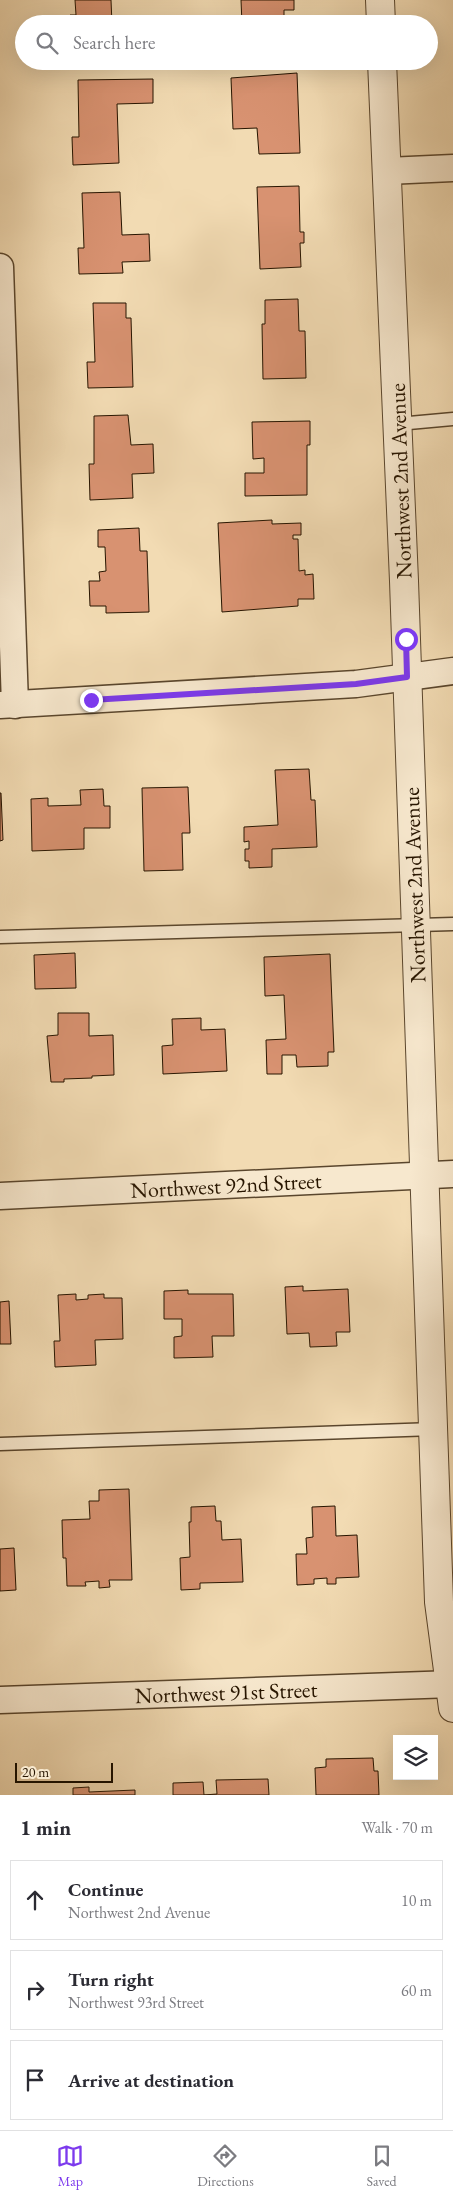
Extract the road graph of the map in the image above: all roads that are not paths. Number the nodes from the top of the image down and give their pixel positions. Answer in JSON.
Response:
{"nodes":[{"id":1,"x":380,"y":0,"type":"edge"},
{"id":2,"x":381,"y":15,"type":"edge"},
{"id":3,"x":382,"y":70,"type":"edge"},
{"id":4,"x":453,"y":168,"type":"edge"},
{"id":5,"x":387,"y":170,"type":"junction"},
{"id":6,"x":0,"y":267,"type":"edge"},
{"id":7,"x":453,"y":419,"type":"edge"},
{"id":8,"x":398,"y":424,"type":"junction"},
{"id":9,"x":453,"y":671,"type":"edge"},
{"id":10,"x":407,"y":677,"type":"junction"},
{"id":11,"x":8,"y":705,"type":"edge"},
{"id":12,"x":453,"y":924,"type":"edge"},
{"id":13,"x":416,"y":925,"type":"junction"},
{"id":14,"x":0,"y":937,"type":"edge"},
{"id":15,"x":453,"y":1174,"type":"edge"},
{"id":16,"x":425,"y":1175,"type":"junction"},
{"id":17,"x":0,"y":1196,"type":"edge"},
{"id":18,"x":434,"y":1429,"type":"junction"},
{"id":19,"x":0,"y":1444,"type":"edge"},
{"id":20,"x":452,"y":1692,"type":"edge"},
{"id":21,"x":0,"y":1700,"type":"edge"}],
"edges":[{"from":1,"to":2,"type":"street"},
{"from":3,"to":5,"type":"street","name":"Northwest 2nd Avenue"},
{"from":4,"to":5,"type":"street"},
{"from":5,"to":8,"type":"street","name":"Northwest 2nd Avenue"},
{"from":6,"to":11,"type":"street"},
{"from":7,"to":8,"type":"lane"},
{"from":8,"to":10,"type":"street","name":"Northwest 2nd Avenue"},
{"from":9,"to":10,"type":"street"},
{"from":10,"to":11,"type":"street"},
{"from":10,"to":13,"type":"street","name":"Northwest 2nd Avenue"},
{"from":12,"to":13,"type":"lane"},
{"from":13,"to":14,"type":"lane"},
{"from":13,"to":16,"type":"street","name":"Northwest 2nd Avenue"},
{"from":15,"to":16,"type":"street","name":"Northwest 92nd Street"},
{"from":16,"to":17,"type":"street","name":"Northwest 92nd Street"},
{"from":16,"to":18,"type":"street","name":"Northwest 2nd Avenue"},
{"from":18,"to":19,"type":"lane"},
{"from":18,"to":20,"type":"street","name":"Northwest 2nd Avenue"},
{"from":20,"to":21,"type":"street","name":"Northwest 91st Street"}]}
